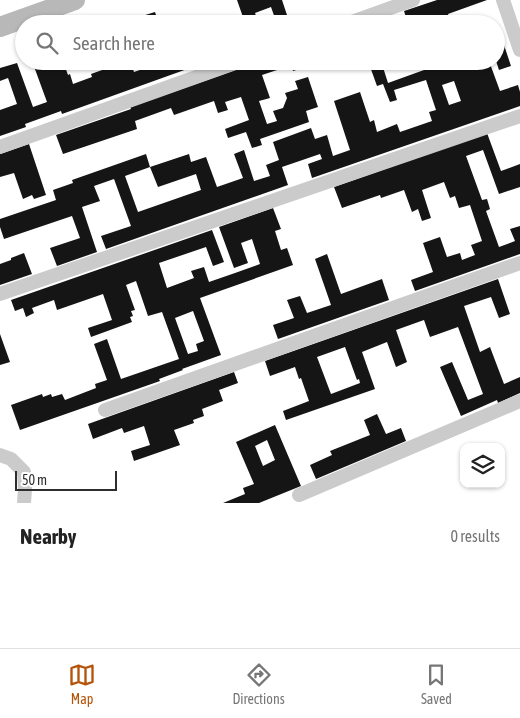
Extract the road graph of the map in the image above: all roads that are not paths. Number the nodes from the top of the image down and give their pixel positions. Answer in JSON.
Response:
{"nodes":[{"id":1,"x":75,"y":0,"type":"edge"},
{"id":2,"x":413,"y":0,"type":"edge"},
{"id":3,"x":503,"y":0,"type":"edge"},
{"id":4,"x":33,"y":15,"type":"edge"},
{"id":5,"x":371,"y":15,"type":"edge"},
{"id":6,"x":15,"y":22,"type":"edge"},
{"id":7,"x":0,"y":27,"type":"edge"},
{"id":8,"x":520,"y":50,"type":"edge"},
{"id":9,"x":216,"y":70,"type":"edge"},
{"id":10,"x":520,"y":116,"type":"edge"},
{"id":11,"x":0,"y":147,"type":"edge"},
{"id":12,"x":520,"y":264,"type":"edge"},
{"id":13,"x":0,"y":294,"type":"edge"},
{"id":14,"x":520,"y":401,"type":"edge"},
{"id":15,"x":105,"y":410,"type":"dead end"},
{"id":16,"x":0,"y":455,"type":"edge"},
{"id":17,"x":299,"y":495,"type":"dead end"},
{"id":18,"x":24,"y":503,"type":"edge"}],
"edges":[{"from":1,"to":4,"type":"street"},
{"from":2,"to":5,"type":"street"},
{"from":3,"to":8,"type":"street"},
{"from":6,"to":7,"type":"street"},
{"from":9,"to":11,"type":"street"},
{"from":10,"to":13,"type":"street"},
{"from":12,"to":15,"type":"street"},
{"from":14,"to":17,"type":"street"},
{"from":16,"to":18,"type":"street"}]}
